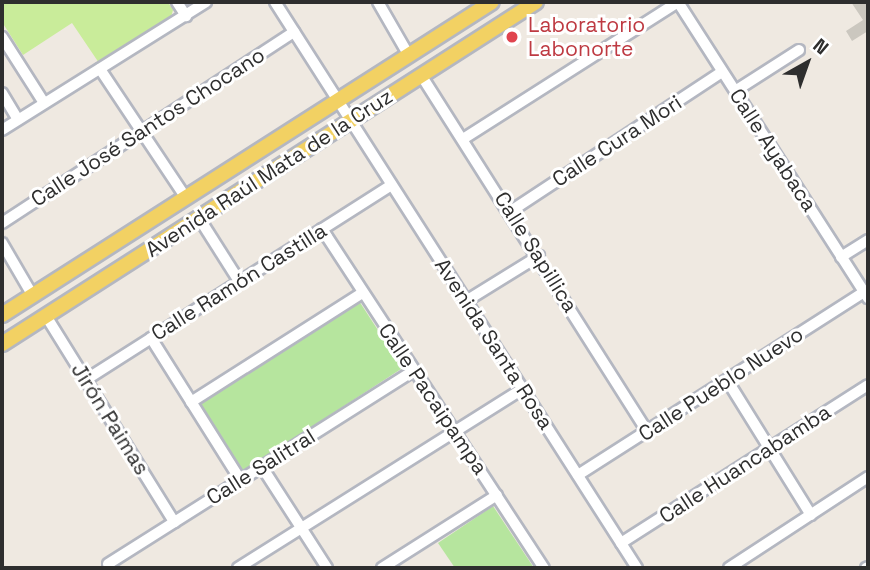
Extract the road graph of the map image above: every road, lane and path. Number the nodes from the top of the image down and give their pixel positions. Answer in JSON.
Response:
{"nodes":[{"id":1,"x":177,"y":2,"type":"edge"},
{"id":2,"x":206,"y":2,"type":"edge"},
{"id":3,"x":275,"y":2,"type":"edge"},
{"id":4,"x":378,"y":2,"type":"edge"},
{"id":5,"x":492,"y":2,"type":"edge"},
{"id":6,"x":536,"y":2,"type":"edge"},
{"id":7,"x":678,"y":2,"type":"edge"},
{"id":8,"x":186,"y":16,"type":"junction"},
{"id":9,"x":294,"y":32,"type":"junction"},
{"id":10,"x":2,"y":37,"type":"edge"},
{"id":11,"x":799,"y":50,"type":"dead end"},
{"id":12,"x":408,"y":54,"type":"junction"},
{"id":13,"x":100,"y":69,"type":"junction"},
{"id":14,"x":722,"y":72,"type":"junction"},
{"id":15,"x":421,"y":75,"type":"junction"},
{"id":16,"x":735,"y":91,"type":"junction"},
{"id":17,"x":2,"y":93,"type":"edge"},
{"id":18,"x":338,"y":100,"type":"junction"},
{"id":19,"x":44,"y":103,"type":"junction"},
{"id":20,"x":18,"y":120,"type":"junction"},
{"id":21,"x":350,"y":120,"type":"junction"},
{"id":22,"x":2,"y":130,"type":"edge"},
{"id":23,"x":140,"y":133,"type":"junction"},
{"id":24,"x":463,"y":139,"type":"junction"},
{"id":25,"x":392,"y":185,"type":"junction"},
{"id":26,"x":186,"y":198,"type":"junction"},
{"id":27,"x":511,"y":211,"type":"junction"},
{"id":28,"x":199,"y":218,"type":"junction"},
{"id":29,"x":2,"y":223,"type":"edge"},
{"id":30,"x":322,"y":229,"type":"junction"},
{"id":31,"x":868,"y":240,"type":"edge"},
{"id":32,"x":2,"y":243,"type":"edge"},
{"id":33,"x":539,"y":256,"type":"junction"},
{"id":34,"x":841,"y":257,"type":"junction"},
{"id":35,"x":239,"y":281,"type":"junction"},
{"id":36,"x":362,"y":293,"type":"junction"},
{"id":37,"x":866,"y":295,"type":"edge"},
{"id":38,"x":33,"y":296,"type":"junction"},
{"id":39,"x":466,"y":300,"type":"junction"},
{"id":40,"x":2,"y":315,"type":"edge"},
{"id":41,"x":46,"y":316,"type":"junction"},
{"id":42,"x":151,"y":338,"type":"junction"},
{"id":43,"x":2,"y":344,"type":"edge"},
{"id":44,"x":413,"y":370,"type":"junction"},
{"id":45,"x":87,"y":379,"type":"junction"},
{"id":46,"x":727,"y":380,"type":"junction"},
{"id":47,"x":868,"y":385,"type":"edge"},
{"id":48,"x":522,"y":388,"type":"junction"},
{"id":49,"x":191,"y":402,"type":"junction"},
{"id":50,"x":455,"y":431,"type":"junction"},
{"id":51,"x":647,"y":431,"type":"junction"},
{"id":52,"x":769,"y":447,"type":"junction"},
{"id":53,"x":262,"y":467,"type":"junction"},
{"id":54,"x":578,"y":475,"type":"junction"},
{"id":55,"x":868,"y":477,"type":"edge"},
{"id":56,"x":241,"y":481,"type":"junction"},
{"id":57,"x":497,"y":495,"type":"junction"},
{"id":58,"x":811,"y":515,"type":"junction"},
{"id":59,"x":174,"y":522,"type":"junction"},
{"id":60,"x":302,"y":528,"type":"junction"},
{"id":61,"x":621,"y":543,"type":"junction"},
{"id":62,"x":108,"y":564,"type":"dead end"},
{"id":63,"x":733,"y":567,"type":"edge"},
{"id":64,"x":237,"y":568,"type":"edge"},
{"id":65,"x":327,"y":568,"type":"edge"},
{"id":66,"x":382,"y":568,"type":"edge"},
{"id":67,"x":544,"y":568,"type":"edge"},
{"id":68,"x":638,"y":568,"type":"edge"}],
"edges":[{"from":1,"to":8,"type":"street"},
{"from":2,"to":8,"type":"street"},
{"from":3,"to":9,"type":"street","name":"Avenida Santa Rosa"},
{"from":4,"to":12,"type":"street"},
{"from":5,"to":12,"type":"main road","name":"Avenida Raúl Mata de la Cruz"},
{"from":6,"to":15,"type":"main road","name":"Avenida Raúl Mata de la Cruz"},
{"from":7,"to":14,"type":"street","name":"Calle Ayabaca"},
{"from":7,"to":24,"type":"street"},
{"from":8,"to":13,"type":"street"},
{"from":9,"to":18,"type":"street","name":"Avenida Santa Rosa"},
{"from":9,"to":23,"type":"street","name":"Calle José Santos Chocano"},
{"from":10,"to":19,"type":"street"},
{"from":11,"to":16,"type":"street"},
{"from":12,"to":18,"type":"main road","name":"Avenida Raúl Mata de la Cruz"},
{"from":13,"to":19,"type":"street"},
{"from":13,"to":23,"type":"street"},
{"from":14,"to":16,"type":"street","name":"Calle Ayabaca"},
{"from":14,"to":27,"type":"street","name":"Calle Cura Mori"},
{"from":15,"to":21,"type":"main road","name":"Avenida Raúl Mata de la Cruz"},
{"from":15,"to":24,"type":"street","name":"Calle Sapillica"},
{"from":16,"to":34,"type":"street","name":"Calle Ayabaca"},
{"from":17,"to":20,"type":"street"},
{"from":18,"to":21,"type":"street","name":"Avenida Santa Rosa"},
{"from":18,"to":26,"type":"main road","name":"Avenida Raúl Mata de la Cruz"},
{"from":19,"to":20,"type":"street"},
{"from":20,"to":22,"type":"street"},
{"from":21,"to":25,"type":"street","name":"Avenida Santa Rosa"},
{"from":21,"to":28,"type":"main road","name":"Avenida Raúl Mata de la Cruz"},
{"from":23,"to":26,"type":"street"},
{"from":23,"to":29,"type":"street","name":"Calle José Santos Chocano"},
{"from":24,"to":27,"type":"street","name":"Calle Sapillica"},
{"from":25,"to":30,"type":"street","name":"Calle Ramón Castilla"},
{"from":25,"to":39,"type":"street","name":"Avenida Santa Rosa"},
{"from":26,"to":38,"type":"main road","name":"Avenida Raúl Mata de la Cruz"},
{"from":27,"to":33,"type":"street","name":"Calle Sapillica"},
{"from":28,"to":35,"type":"street"},
{"from":28,"to":41,"type":"main road","name":"Avenida Raúl Mata de la Cruz"},
{"from":30,"to":35,"type":"street","name":"Calle Ramón Castilla"},
{"from":30,"to":36,"type":"street","name":"Calle Pacaipampa"},
{"from":31,"to":34,"type":"street"},
{"from":32,"to":38,"type":"street"},
{"from":33,"to":39,"type":"street"},
{"from":33,"to":51,"type":"street","name":"Calle Sapillica"},
{"from":34,"to":37,"type":"street","name":"Calle Ayabaca"},
{"from":35,"to":42,"type":"street","name":"Calle Ramón Castilla"},
{"from":36,"to":44,"type":"street","name":"Calle Pacaipampa"},
{"from":36,"to":49,"type":"street"},
{"from":37,"to":46,"type":"street","name":"Calle Pueblo Nuevo"},
{"from":38,"to":40,"type":"main road","name":"Avenida Raúl Mata de la Cruz"},
{"from":39,"to":48,"type":"street","name":"Avenida Santa Rosa"},
{"from":41,"to":43,"type":"main road","name":"Avenida Raúl Mata de la Cruz"},
{"from":41,"to":45,"type":"street","name":"Jirón Paimas"},
{"from":42,"to":45,"type":"street","name":"Calle Ramón Castilla"},
{"from":42,"to":49,"type":"street"},
{"from":44,"to":50,"type":"street","name":"Calle Pacaipampa"},
{"from":44,"to":53,"type":"street","name":"Calle Salitral"},
{"from":45,"to":59,"type":"street","name":"Jirón Paimas"},
{"from":46,"to":51,"type":"street","name":"Calle Pueblo Nuevo"},
{"from":46,"to":52,"type":"street"},
{"from":47,"to":52,"type":"street","name":"Calle Huancabamba"},
{"from":48,"to":50,"type":"street"},
{"from":48,"to":54,"type":"street","name":"Avenida Santa Rosa"},
{"from":49,"to":56,"type":"street"},
{"from":50,"to":57,"type":"street","name":"Calle Pacaipampa"},
{"from":50,"to":60,"type":"street"},
{"from":51,"to":54,"type":"street","name":"Calle Pueblo Nuevo"},
{"from":52,"to":58,"type":"street"},
{"from":52,"to":61,"type":"street","name":"Calle Huancabamba"},
{"from":53,"to":56,"type":"street","name":"Calle Salitral"},
{"from":53,"to":60,"type":"street"},
{"from":54,"to":61,"type":"street","name":"Avenida Santa Rosa"},
{"from":55,"to":58,"type":"street"},
{"from":56,"to":59,"type":"street","name":"Calle Salitral"},
{"from":57,"to":66,"type":"street"},
{"from":57,"to":67,"type":"street","name":"Calle Pacaipampa"},
{"from":58,"to":63,"type":"street"},
{"from":59,"to":62,"type":"street","name":"Calle Salitral"},
{"from":60,"to":64,"type":"street"},
{"from":60,"to":65,"type":"street"},
{"from":61,"to":68,"type":"street","name":"Avenida Santa Rosa"}]}
